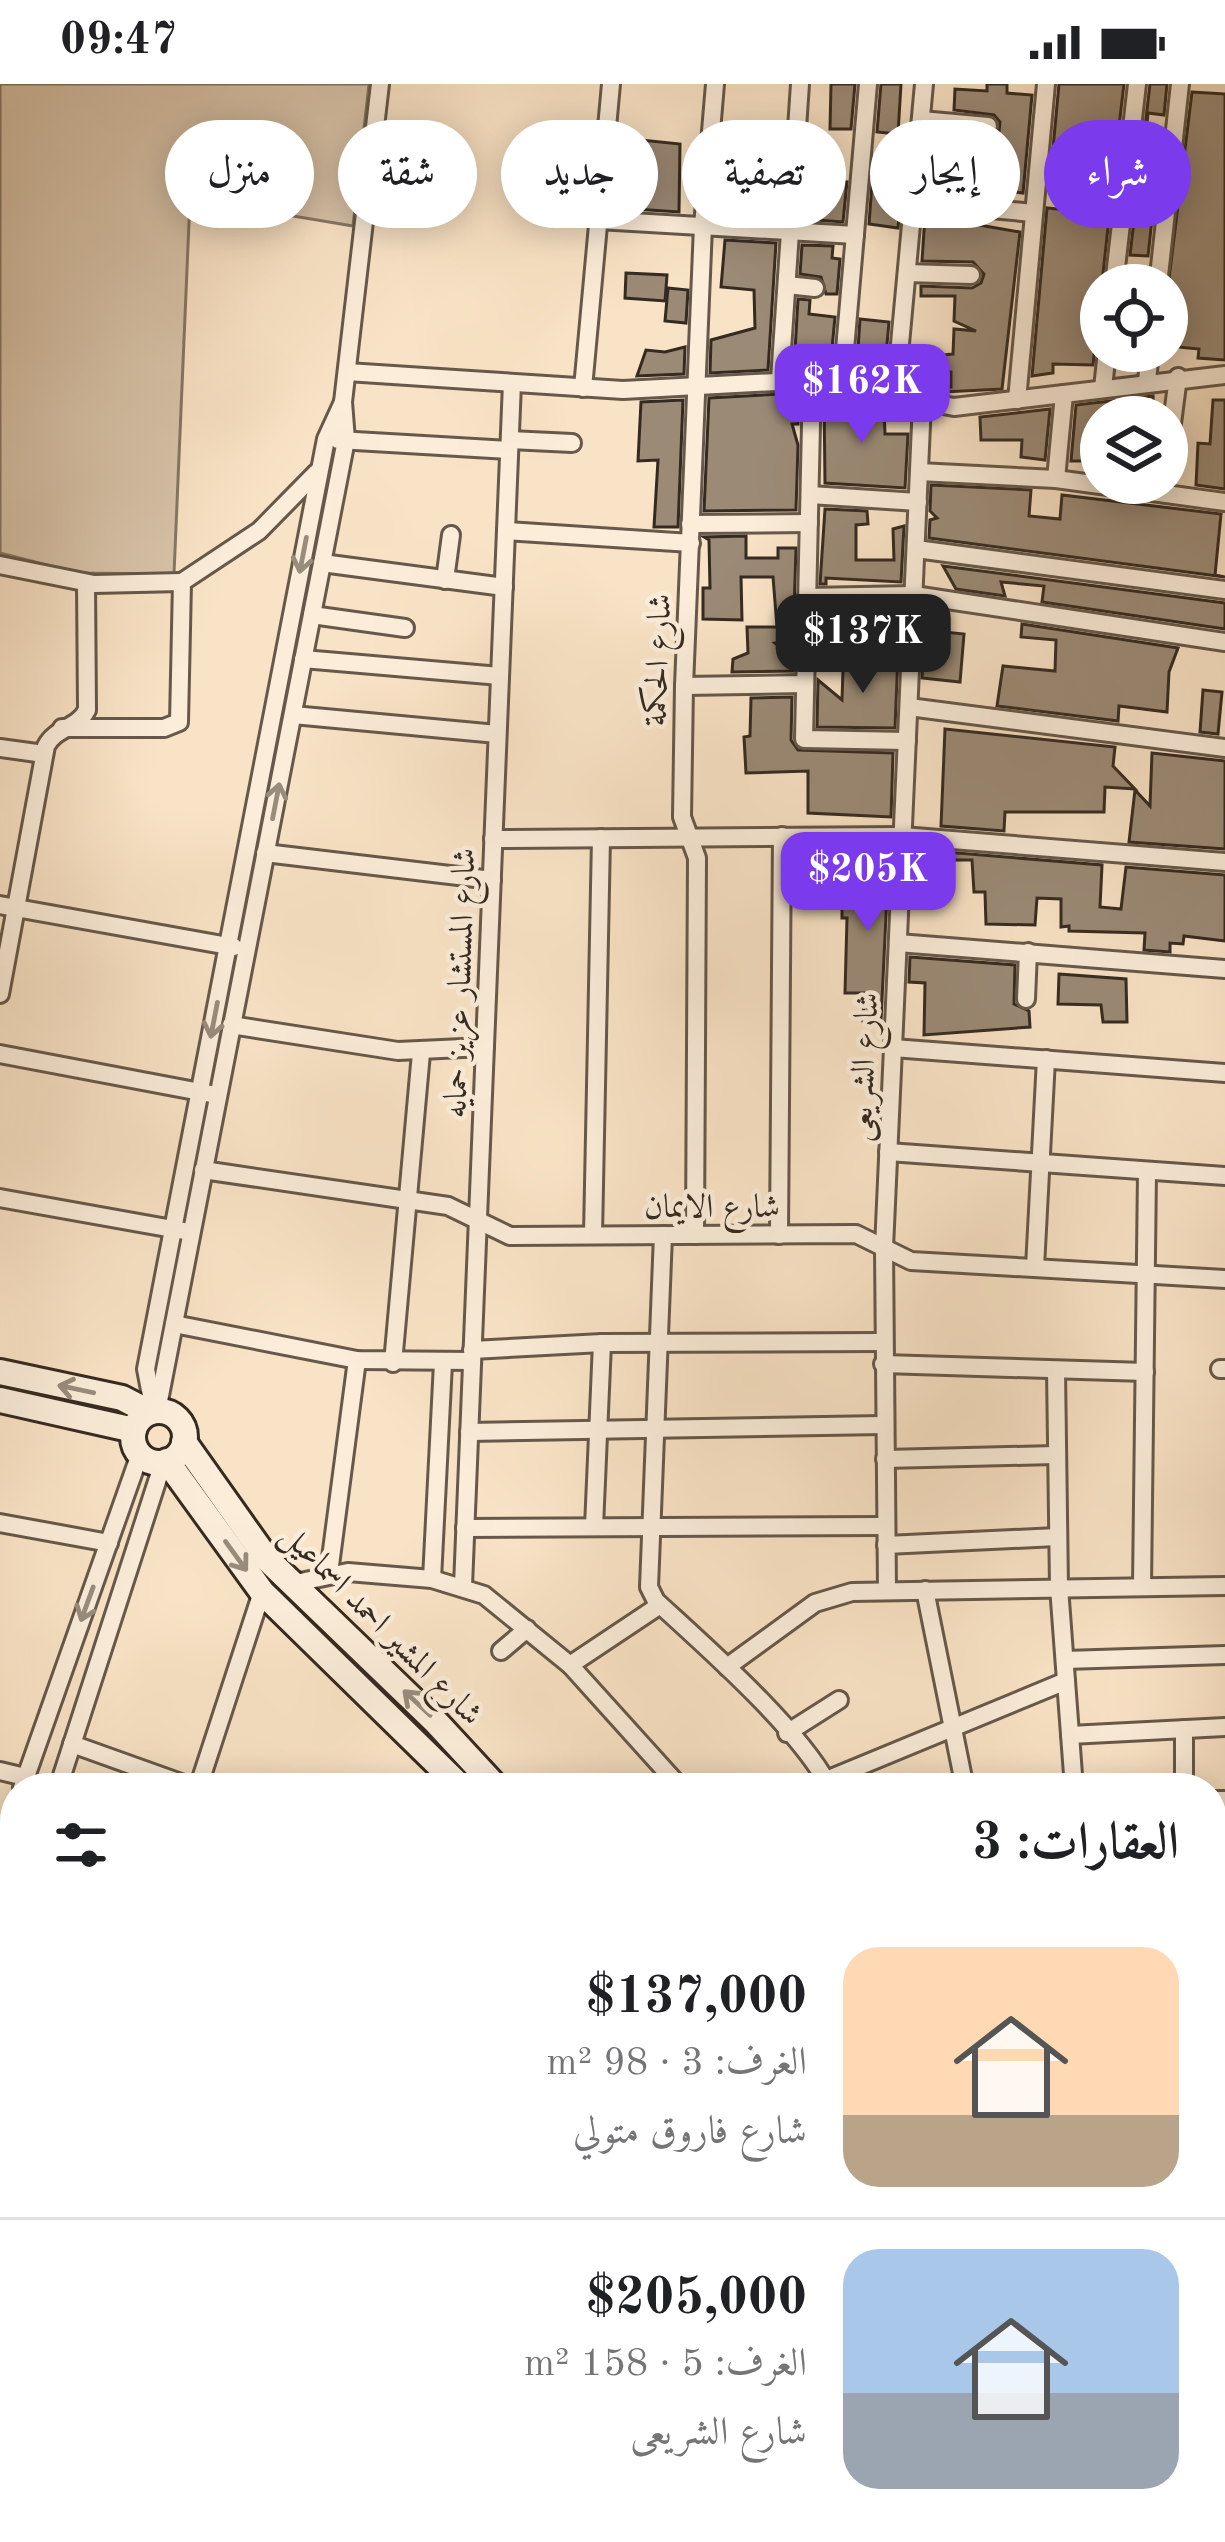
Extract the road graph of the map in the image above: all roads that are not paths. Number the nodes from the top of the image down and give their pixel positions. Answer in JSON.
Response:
{"nodes":[{"id":1,"x":380,"y":84,"type":"edge"},
{"id":2,"x":610,"y":84,"type":"edge"},
{"id":3,"x":715,"y":84,"type":"edge"},
{"id":4,"x":800,"y":84,"type":"edge"},
{"id":5,"x":868,"y":84,"type":"edge"},
{"id":6,"x":924,"y":84,"type":"edge"},
{"id":7,"x":1046,"y":84,"type":"edge"},
{"id":8,"x":1137,"y":84,"type":"edge"},
{"id":9,"x":1180,"y":84,"type":"edge"},
{"id":10,"x":607,"y":120,"type":"edge"},
{"id":11,"x":712,"y":120,"type":"edge"},
{"id":12,"x":798,"y":120,"type":"edge"},
{"id":13,"x":921,"y":120,"type":"edge"},
{"id":14,"x":1020,"y":212,"type":"edge"},
{"id":15,"x":1034,"y":213,"type":"junction"},
{"id":16,"x":597,"y":228,"type":"edge"},
{"id":17,"x":703,"y":228,"type":"edge"},
{"id":18,"x":732,"y":228,"type":"edge"},
{"id":19,"x":790,"y":228,"type":"edge"},
{"id":20,"x":911,"y":228,"type":"edge"},
{"id":21,"x":790,"y":232,"type":"junction"},
{"id":22,"x":855,"y":235,"type":"junction"},
{"id":23,"x":1116,"y":264,"type":"edge"},
{"id":24,"x":1159,"y":264,"type":"edge"},
{"id":25,"x":907,"y":273,"type":"junction"},
{"id":26,"x":970,"y":275,"type":"dead end"},
{"id":27,"x":787,"y":285,"type":"junction"},
{"id":28,"x":815,"y":288,"type":"dead end"},
{"id":29,"x":347,"y":372,"type":"junction"},
{"id":30,"x":1104,"y":372,"type":"edge"},
{"id":31,"x":1148,"y":372,"type":"edge"},
{"id":32,"x":1225,"y":375,"type":"edge"},
{"id":33,"x":1178,"y":377,"type":"junction"},
{"id":34,"x":780,"y":380,"type":"junction"},
{"id":35,"x":812,"y":380,"type":"junction"},
{"id":36,"x":1147,"y":381,"type":"junction"},
{"id":37,"x":512,"y":382,"type":"junction"},
{"id":38,"x":842,"y":384,"type":"junction"},
{"id":39,"x":583,"y":388,"type":"junction"},
{"id":40,"x":696,"y":388,"type":"junction"},
{"id":41,"x":1102,"y":388,"type":"junction"},
{"id":42,"x":1064,"y":394,"type":"junction"},
{"id":43,"x":1176,"y":396,"type":"edge"},
{"id":44,"x":896,"y":398,"type":"junction"},
{"id":45,"x":1017,"y":400,"type":"junction"},
{"id":46,"x":344,"y":402,"type":"junction"},
{"id":47,"x":922,"y":404,"type":"junction"},
{"id":48,"x":326,"y":439,"type":"junction"},
{"id":49,"x":346,"y":440,"type":"junction"},
{"id":50,"x":572,"y":442,"type":"dead end"},
{"id":51,"x":509,"y":445,"type":"junction"},
{"id":52,"x":320,"y":468,"type":"junction"},
{"id":53,"x":919,"y":472,"type":"junction"},
{"id":54,"x":1056,"y":478,"type":"junction"},
{"id":55,"x":1080,"y":480,"type":"edge"},
{"id":56,"x":1188,"y":494,"type":"edge"},
{"id":57,"x":810,"y":495,"type":"junction"},
{"id":58,"x":917,"y":502,"type":"junction"},
{"id":59,"x":1225,"y":502,"type":"edge"},
{"id":60,"x":809,"y":523,"type":"junction"},
{"id":61,"x":506,"y":531,"type":"junction"},
{"id":62,"x":691,"y":534,"type":"junction"},
{"id":63,"x":451,"y":535,"type":"dead end"},
{"id":64,"x":916,"y":549,"type":"junction"},
{"id":65,"x":322,"y":563,"type":"junction"},
{"id":66,"x":0,"y":565,"type":"edge"},
{"id":67,"x":445,"y":580,"type":"junction"},
{"id":68,"x":182,"y":582,"type":"junction"},
{"id":69,"x":86,"y":583,"type":"junction"},
{"id":70,"x":504,"y":587,"type":"junction"},
{"id":71,"x":1225,"y":590,"type":"edge"},
{"id":72,"x":914,"y":596,"type":"junction"},
{"id":73,"x":807,"y":597,"type":"junction"},
{"id":74,"x":312,"y":615,"type":"junction"},
{"id":75,"x":405,"y":628,"type":"dead end"},
{"id":76,"x":1225,"y":642,"type":"edge"},
{"id":77,"x":303,"y":659,"type":"junction"},
{"id":78,"x":500,"y":676,"type":"junction"},
{"id":79,"x":806,"y":684,"type":"junction"},
{"id":80,"x":685,"y":686,"type":"junction"},
{"id":81,"x":909,"y":707,"type":"junction"},
{"id":82,"x":293,"y":715,"type":"junction"},
{"id":83,"x":62,"y":728,"type":"junction"},
{"id":84,"x":497,"y":734,"type":"junction"},
{"id":85,"x":907,"y":741,"type":"junction"},
{"id":86,"x":0,"y":748,"type":"edge"},
{"id":87,"x":1225,"y":748,"type":"edge"},
{"id":88,"x":44,"y":754,"type":"junction"},
{"id":89,"x":782,"y":836,"type":"junction"},
{"id":90,"x":902,"y":836,"type":"junction"},
{"id":91,"x":689,"y":837,"type":"junction"},
{"id":92,"x":493,"y":838,"type":"junction"},
{"id":93,"x":601,"y":838,"type":"junction"},
{"id":94,"x":265,"y":853,"type":"junction"},
{"id":95,"x":1225,"y":862,"type":"edge"},
{"id":96,"x":492,"y":880,"type":"junction"},
{"id":97,"x":8,"y":906,"type":"edge"},
{"id":98,"x":898,"y":943,"type":"junction"},
{"id":99,"x":237,"y":948,"type":"junction"},
{"id":100,"x":1028,"y":952,"type":"junction"},
{"id":101,"x":1225,"y":968,"type":"edge"},
{"id":102,"x":0,"y":994,"type":"edge"},
{"id":103,"x":1026,"y":999,"type":"dead end"},
{"id":104,"x":231,"y":1025,"type":"junction"},
{"id":105,"x":485,"y":1047,"type":"junction"},
{"id":106,"x":893,"y":1048,"type":"junction"},
{"id":107,"x":421,"y":1053,"type":"junction"},
{"id":108,"x":0,"y":1054,"type":"edge"},
{"id":109,"x":1046,"y":1059,"type":"junction"},
{"id":110,"x":1225,"y":1073,"type":"edge"},
{"id":111,"x":209,"y":1093,"type":"junction"},
{"id":112,"x":888,"y":1152,"type":"junction"},
{"id":113,"x":1041,"y":1164,"type":"junction"},
{"id":114,"x":203,"y":1170,"type":"junction"},
{"id":115,"x":1147,"y":1172,"type":"junction"},
{"id":116,"x":1225,"y":1176,"type":"edge"},
{"id":117,"x":0,"y":1198,"type":"edge"},
{"id":118,"x":408,"y":1201,"type":"junction"},
{"id":119,"x":478,"y":1223,"type":"junction"},
{"id":120,"x":182,"y":1231,"type":"junction"},
{"id":121,"x":695,"y":1234,"type":"junction"},
{"id":122,"x":779,"y":1234,"type":"junction"},
{"id":123,"x":593,"y":1235,"type":"junction"},
{"id":124,"x":663,"y":1235,"type":"junction"},
{"id":125,"x":884,"y":1248,"type":"junction"},
{"id":126,"x":1035,"y":1268,"type":"junction"},
{"id":127,"x":1147,"y":1275,"type":"junction"},
{"id":128,"x":1225,"y":1279,"type":"edge"},
{"id":129,"x":174,"y":1324,"type":"junction"},
{"id":130,"x":658,"y":1342,"type":"junction"},
{"id":131,"x":883,"y":1342,"type":"junction"},
{"id":132,"x":602,"y":1343,"type":"junction"},
{"id":133,"x":472,"y":1355,"type":"junction"},
{"id":134,"x":357,"y":1360,"type":"junction"},
{"id":135,"x":393,"y":1363,"type":"junction"},
{"id":136,"x":443,"y":1363,"type":"junction"},
{"id":137,"x":883,"y":1364,"type":"junction"},
{"id":138,"x":1056,"y":1370,"type":"junction"},
{"id":139,"x":0,"y":1372,"type":"edge"},
{"id":140,"x":1145,"y":1372,"type":"junction"},
{"id":141,"x":0,"y":1400,"type":"edge"},
{"id":142,"x":884,"y":1425,"type":"junction"},
{"id":143,"x":655,"y":1429,"type":"junction"},
{"id":144,"x":599,"y":1430,"type":"junction"},
{"id":145,"x":469,"y":1432,"type":"junction"},
{"id":146,"x":156,"y":1435,"type":"junction"},
{"id":147,"x":1054,"y":1455,"type":"junction"},
{"id":148,"x":884,"y":1460,"type":"junction"},
{"id":149,"x":0,"y":1523,"type":"edge"},
{"id":150,"x":651,"y":1526,"type":"junction"},
{"id":151,"x":594,"y":1527,"type":"junction"},
{"id":152,"x":465,"y":1528,"type":"junction"},
{"id":153,"x":886,"y":1536,"type":"junction"},
{"id":154,"x":1057,"y":1537,"type":"junction"},
{"id":155,"x":110,"y":1543,"type":"junction"},
{"id":156,"x":329,"y":1573,"type":"junction"},
{"id":157,"x":432,"y":1579,"type":"junction"},
{"id":158,"x":291,"y":1585,"type":"junction"},
{"id":159,"x":463,"y":1586,"type":"junction"},
{"id":160,"x":1142,"y":1586,"type":"junction"},
{"id":161,"x":1225,"y":1586,"type":"edge"},
{"id":162,"x":1059,"y":1587,"type":"junction"},
{"id":163,"x":925,"y":1590,"type":"junction"},
{"id":164,"x":887,"y":1591,"type":"junction"},
{"id":165,"x":262,"y":1592,"type":"junction"},
{"id":166,"x":661,"y":1605,"type":"junction"},
{"id":167,"x":527,"y":1629,"type":"junction"},
{"id":168,"x":501,"y":1651,"type":"dead end"},
{"id":169,"x":1225,"y":1655,"type":"edge"},
{"id":170,"x":1065,"y":1660,"type":"junction"},
{"id":171,"x":570,"y":1665,"type":"junction"},
{"id":172,"x":727,"y":1667,"type":"junction"},
{"id":173,"x":1066,"y":1682,"type":"junction"},
{"id":174,"x":839,"y":1700,"type":"dead end"},
{"id":175,"x":1225,"y":1727,"type":"edge"},
{"id":176,"x":952,"y":1729,"type":"junction"},
{"id":177,"x":1184,"y":1729,"type":"junction"},
{"id":178,"x":787,"y":1733,"type":"junction"},
{"id":179,"x":1070,"y":1735,"type":"junction"},
{"id":180,"x":72,"y":1744,"type":"junction"},
{"id":181,"x":27,"y":1773,"type":"edge"},
{"id":182,"x":63,"y":1773,"type":"edge"},
{"id":183,"x":154,"y":1773,"type":"edge"},
{"id":184,"x":202,"y":1773,"type":"edge"},
{"id":185,"x":444,"y":1773,"type":"edge"},
{"id":186,"x":483,"y":1773,"type":"edge"},
{"id":187,"x":664,"y":1773,"type":"edge"},
{"id":188,"x":819,"y":1773,"type":"edge"},
{"id":189,"x":853,"y":1773,"type":"edge"},
{"id":190,"x":962,"y":1773,"type":"edge"},
{"id":191,"x":1073,"y":1773,"type":"edge"},
{"id":192,"x":1184,"y":1773,"type":"edge"}],
"edges":[{"from":1,"to":29,"type":"street"},
{"from":2,"to":10,"type":"street"},
{"from":3,"to":11,"type":"street","name":"شارع الحكمة"},
{"from":4,"to":12,"type":"street"},
{"from":5,"to":22,"type":"street"},
{"from":6,"to":13,"type":"street"},
{"from":7,"to":15,"type":"street"},
{"from":8,"to":23,"type":"street"},
{"from":9,"to":24,"type":"street"},
{"from":14,"to":15,"type":"street"},
{"from":15,"to":45,"type":"street"},
{"from":16,"to":39,"type":"street"},
{"from":17,"to":40,"type":"street","name":"شارع الحكمة"},
{"from":18,"to":21,"type":"street"},
{"from":19,"to":21,"type":"street"},
{"from":20,"to":25,"type":"street"},
{"from":21,"to":22,"type":"street"},
{"from":21,"to":27,"type":"street"},
{"from":22,"to":38,"type":"street"},
{"from":25,"to":26,"type":"street"},
{"from":25,"to":44,"type":"street"},
{"from":27,"to":28,"type":"street"},
{"from":27,"to":34,"type":"street"},
{"from":29,"to":37,"type":"street"},
{"from":29,"to":46,"type":"street"},
{"from":30,"to":41,"type":"street"},
{"from":31,"to":36,"type":"street"},
{"from":32,"to":33,"type":"street"},
{"from":33,"to":36,"type":"street"},
{"from":33,"to":43,"type":"street"},
{"from":34,"to":35,"type":"street"},
{"from":34,"to":40,"type":"street"},
{"from":35,"to":38,"type":"street"},
{"from":35,"to":57,"type":"street"},
{"from":36,"to":41,"type":"street"},
{"from":37,"to":39,"type":"street"},
{"from":37,"to":51,"type":"street","name":"شارع المستشار عزيز حمايه"},
{"from":38,"to":44,"type":"street"},
{"from":39,"to":40,"type":"street"},
{"from":40,"to":62,"type":"street","name":"شارع الحكمة"},
{"from":41,"to":42,"type":"street"},
{"from":42,"to":45,"type":"street"},
{"from":42,"to":54,"type":"street"},
{"from":44,"to":47,"type":"street"},
{"from":45,"to":47,"type":"street"},
{"from":46,"to":48,"type":"street"},
{"from":46,"to":49,"type":"street"},
{"from":47,"to":53,"type":"street","name":"شارع الشريعى"},
{"from":48,"to":49,"type":"street"},
{"from":48,"to":52,"type":"street"},
{"from":49,"to":51,"type":"street"},
{"from":49,"to":65,"type":"street"},
{"from":50,"to":51,"type":"street"},
{"from":51,"to":61,"type":"street","name":"شارع المستشار عزيز حمايه"},
{"from":52,"to":68,"type":"street"},
{"from":52,"to":99,"type":"street","one_way":true},
{"from":53,"to":54,"type":"street"},
{"from":53,"to":58,"type":"street","name":"شارع الشريعى"},
{"from":54,"to":55,"type":"street"},
{"from":56,"to":59,"type":"street"},
{"from":57,"to":58,"type":"street"},
{"from":57,"to":60,"type":"street"},
{"from":58,"to":64,"type":"street","name":"شارع الشريعى"},
{"from":60,"to":62,"type":"street"},
{"from":60,"to":73,"type":"street"},
{"from":61,"to":62,"type":"street"},
{"from":61,"to":70,"type":"street","name":"شارع المستشار عزيز حمايه"},
{"from":62,"to":80,"type":"street","name":"شارع الحكمة"},
{"from":63,"to":67,"type":"street"},
{"from":64,"to":71,"type":"street"},
{"from":64,"to":72,"type":"street","name":"شارع الشريعى"},
{"from":65,"to":67,"type":"street"},
{"from":65,"to":74,"type":"street"},
{"from":66,"to":69,"type":"street"},
{"from":67,"to":70,"type":"street"},
{"from":68,"to":69,"type":"street"},
{"from":68,"to":83,"type":"street"},
{"from":69,"to":83,"type":"street"},
{"from":70,"to":78,"type":"street","name":"شارع المستشار عزيز حمايه"},
{"from":72,"to":73,"type":"street"},
{"from":72,"to":76,"type":"street"},
{"from":72,"to":81,"type":"street","name":"شارع الشريعى"},
{"from":73,"to":79,"type":"street"},
{"from":74,"to":75,"type":"street"},
{"from":74,"to":77,"type":"street"},
{"from":77,"to":78,"type":"street"},
{"from":77,"to":82,"type":"street"},
{"from":78,"to":84,"type":"street","name":"شارع المستشار عزيز حمايه"},
{"from":79,"to":80,"type":"street"},
{"from":79,"to":85,"type":"street"},
{"from":80,"to":91,"type":"street","name":"شارع الحكمة"},
{"from":81,"to":85,"type":"street","name":"شارع الشريعى"},
{"from":81,"to":87,"type":"street"},
{"from":82,"to":84,"type":"street"},
{"from":94,"to":82,"type":"street","one_way":true},
{"from":83,"to":88,"type":"street"},
{"from":84,"to":92,"type":"street","name":"شارع المستشار عزيز حمايه"},
{"from":85,"to":90,"type":"street","name":"شارع الشريعى"},
{"from":86,"to":88,"type":"street"},
{"from":88,"to":97,"type":"street"},
{"from":89,"to":90,"type":"street"},
{"from":89,"to":91,"type":"street"},
{"from":89,"to":122,"type":"street"},
{"from":90,"to":95,"type":"street"},
{"from":90,"to":98,"type":"street","name":"شارع الشريعى"},
{"from":91,"to":93,"type":"street"},
{"from":91,"to":121,"type":"street","name":"شارع الحكمة"},
{"from":92,"to":93,"type":"street"},
{"from":92,"to":96,"type":"street","name":"شارع المستشار عزيز حمايه"},
{"from":93,"to":123,"type":"street"},
{"from":94,"to":96,"type":"street"},
{"from":94,"to":99,"type":"street"},
{"from":96,"to":105,"type":"street","name":"شارع المستشار عزيز حمايه"},
{"from":97,"to":99,"type":"street"},
{"from":97,"to":102,"type":"street"},
{"from":98,"to":100,"type":"street"},
{"from":98,"to":106,"type":"street","name":"شارع الشريعى"},
{"from":99,"to":104,"type":"street"},
{"from":99,"to":111,"type":"street","one_way":true},
{"from":100,"to":101,"type":"street"},
{"from":100,"to":103,"type":"street"},
{"from":104,"to":107,"type":"street"},
{"from":104,"to":111,"type":"street"},
{"from":105,"to":107,"type":"street"},
{"from":105,"to":119,"type":"street","name":"شارع المستشار عزيز حمايه"},
{"from":106,"to":109,"type":"street"},
{"from":106,"to":112,"type":"street","name":"شارع الشريعى"},
{"from":107,"to":118,"type":"street"},
{"from":108,"to":111,"type":"street"},
{"from":109,"to":110,"type":"street"},
{"from":109,"to":113,"type":"street"},
{"from":111,"to":114,"type":"street"},
{"from":111,"to":120,"type":"street"},
{"from":112,"to":113,"type":"street"},
{"from":112,"to":125,"type":"street","name":"شارع الشريعى"},
{"from":113,"to":115,"type":"street"},
{"from":113,"to":126,"type":"street"},
{"from":114,"to":118,"type":"street","name":"شارع الايمان"},
{"from":114,"to":120,"type":"street"},
{"from":115,"to":116,"type":"street"},
{"from":115,"to":127,"type":"street"},
{"from":117,"to":120,"type":"street"},
{"from":118,"to":119,"type":"street","name":"شارع الايمان"},
{"from":118,"to":135,"type":"street"},
{"from":119,"to":123,"type":"street","name":"شارع الايمان"},
{"from":119,"to":133,"type":"street","name":"شارع المستشار عزيز حمايه"},
{"from":120,"to":129,"type":"street"},
{"from":120,"to":146,"type":"street"},
{"from":121,"to":122,"type":"street","name":"شارع الايمان"},
{"from":121,"to":124,"type":"street","name":"شارع الايمان"},
{"from":122,"to":125,"type":"street","name":"شارع الايمان"},
{"from":123,"to":124,"type":"street","name":"شارع الايمان"},
{"from":124,"to":130,"type":"street"},
{"from":125,"to":126,"type":"street","name":"شارع الايمان"},
{"from":125,"to":131,"type":"street","name":"شارع الشريعى"},
{"from":126,"to":127,"type":"street","name":"شارع الايمان"},
{"from":127,"to":128,"type":"street","name":"شارع الايمان"},
{"from":127,"to":140,"type":"street"},
{"from":129,"to":134,"type":"street"},
{"from":129,"to":146,"type":"street"},
{"from":130,"to":131,"type":"street"},
{"from":130,"to":132,"type":"street"},
{"from":130,"to":143,"type":"street"},
{"from":131,"to":137,"type":"street","name":"شارع الشريعى"},
{"from":132,"to":133,"type":"street"},
{"from":132,"to":144,"type":"street"},
{"from":133,"to":136,"type":"street"},
{"from":133,"to":145,"type":"street","name":"شارع المستشار عزيز حمايه"},
{"from":134,"to":135,"type":"street"},
{"from":134,"to":156,"type":"street"},
{"from":135,"to":136,"type":"street"},
{"from":136,"to":157,"type":"street"},
{"from":137,"to":138,"type":"street"},
{"from":137,"to":142,"type":"street","name":"شارع الشريعى"},
{"from":138,"to":140,"type":"street"},
{"from":138,"to":147,"type":"street"},
{"from":146,"to":139,"type":"street","one_way":true},
{"from":140,"to":160,"type":"street"},
{"from":141,"to":146,"type":"street"},
{"from":142,"to":143,"type":"street"},
{"from":142,"to":148,"type":"street","name":"شارع الشريعى"},
{"from":143,"to":144,"type":"street"},
{"from":143,"to":150,"type":"street"},
{"from":144,"to":145,"type":"street"},
{"from":144,"to":151,"type":"street"},
{"from":145,"to":152,"type":"street","name":"شارع المستشار عزيز حمايه"},
{"from":146,"to":155,"type":"street"},
{"from":146,"to":158,"type":"street","name":"شارع المشير احمد اسماعيل"},
{"from":146,"to":165,"type":"street","name":"شارع المشير احمد اسماعيل","one_way":true},
{"from":146,"to":180,"type":"street"},
{"from":147,"to":148,"type":"street"},
{"from":147,"to":154,"type":"street"},
{"from":148,"to":153,"type":"street","name":"شارع الشريعى"},
{"from":149,"to":155,"type":"street"},
{"from":150,"to":151,"type":"street"},
{"from":150,"to":153,"type":"street"},
{"from":150,"to":166,"type":"street"},
{"from":151,"to":152,"type":"street"},
{"from":152,"to":159,"type":"street","name":"شارع المستشار عزيز حمايه"},
{"from":153,"to":154,"type":"street"},
{"from":153,"to":164,"type":"street","name":"شارع الشريعى"},
{"from":154,"to":162,"type":"street"},
{"from":155,"to":181,"type":"street","one_way":true},
{"from":156,"to":157,"type":"street"},
{"from":156,"to":158,"type":"street"},
{"from":157,"to":159,"type":"street"},
{"from":186,"to":158,"type":"street","name":"شارع المشير احمد اسماعيل","one_way":true},
{"from":159,"to":167,"type":"street"},
{"from":160,"to":161,"type":"street"},
{"from":160,"to":162,"type":"street"},
{"from":162,"to":163,"type":"street"},
{"from":162,"to":170,"type":"street"},
{"from":163,"to":164,"type":"street"},
{"from":163,"to":176,"type":"street"},
{"from":164,"to":172,"type":"street"},
{"from":165,"to":184,"type":"street"},
{"from":165,"to":185,"type":"street","name":"شارع المشير احمد اسماعيل"},
{"from":166,"to":171,"type":"street"},
{"from":166,"to":172,"type":"street"},
{"from":167,"to":168,"type":"street"},
{"from":167,"to":171,"type":"street"},
{"from":169,"to":170,"type":"street"},
{"from":170,"to":173,"type":"street"},
{"from":171,"to":187,"type":"street"},
{"from":172,"to":178,"type":"street"},
{"from":173,"to":176,"type":"street"},
{"from":173,"to":179,"type":"street"},
{"from":174,"to":178,"type":"street"},
{"from":175,"to":177,"type":"street"},
{"from":176,"to":189,"type":"street"},
{"from":176,"to":190,"type":"street"},
{"from":177,"to":179,"type":"street"},
{"from":177,"to":192,"type":"street"},
{"from":178,"to":188,"type":"street"},
{"from":179,"to":191,"type":"street"},
{"from":180,"to":182,"type":"street"},
{"from":180,"to":183,"type":"street"}]}
